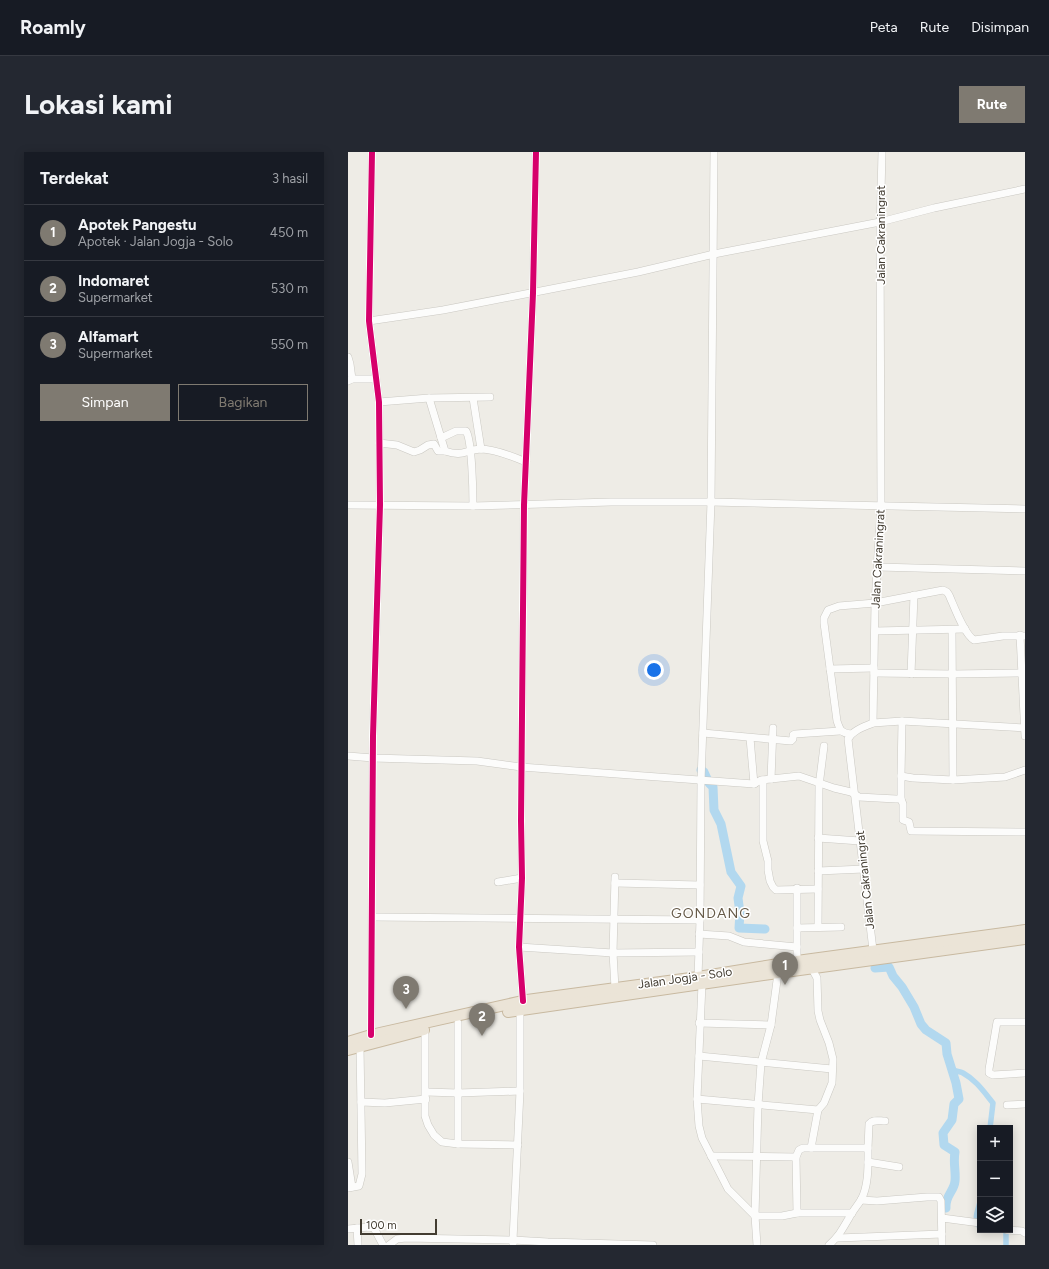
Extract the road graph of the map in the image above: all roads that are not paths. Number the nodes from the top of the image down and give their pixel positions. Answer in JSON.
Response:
{"nodes":[{"id":1,"x":372,"y":152,"type":"edge"},
{"id":2,"x":536,"y":152,"type":"edge"},
{"id":3,"x":714,"y":152,"type":"edge"},
{"id":4,"x":882,"y":152,"type":"edge"},
{"id":5,"x":1025,"y":189,"type":"edge"},
{"id":6,"x":880,"y":222,"type":"junction"},
{"id":7,"x":714,"y":254,"type":"junction"},
{"id":8,"x":533,"y":293,"type":"junction"},
{"id":9,"x":369,"y":321,"type":"junction"},
{"id":10,"x":348,"y":357,"type":"edge"},
{"id":11,"x":376,"y":379,"type":"junction"},
{"id":12,"x":350,"y":380,"type":"edge"},
{"id":13,"x":490,"y":397,"type":"dead end"},
{"id":14,"x":429,"y":398,"type":"junction"},
{"id":15,"x":473,"y":398,"type":"junction"},
{"id":16,"x":379,"y":402,"type":"junction"},
{"id":17,"x":441,"y":438,"type":"junction"},
{"id":18,"x":379,"y":443,"type":"junction"},
{"id":19,"x":481,"y":449,"type":"junction"},
{"id":20,"x":445,"y":451,"type":"junction"},
{"id":21,"x":470,"y":452,"type":"junction"},
{"id":22,"x":526,"y":462,"type":"junction"},
{"id":23,"x":711,"y":502,"type":"junction"},
{"id":24,"x":348,"y":505,"type":"edge"},
{"id":25,"x":380,"y":505,"type":"junction"},
{"id":26,"x":524,"y":505,"type":"junction"},
{"id":27,"x":473,"y":506,"type":"junction"},
{"id":28,"x":881,"y":506,"type":"junction"},
{"id":29,"x":1025,"y":510,"type":"edge"},
{"id":30,"x":878,"y":567,"type":"junction"},
{"id":31,"x":1025,"y":571,"type":"edge"},
{"id":32,"x":914,"y":595,"type":"junction"},
{"id":33,"x":875,"y":603,"type":"junction"},
{"id":34,"x":965,"y":629,"type":"junction"},
{"id":35,"x":952,"y":630,"type":"junction"},
{"id":36,"x":875,"y":631,"type":"junction"},
{"id":37,"x":912,"y":631,"type":"junction"},
{"id":38,"x":1022,"y":635,"type":"edge"},
{"id":39,"x":830,"y":669,"type":"junction"},
{"id":40,"x":874,"y":670,"type":"junction"},
{"id":41,"x":1021,"y":673,"type":"junction"},
{"id":42,"x":911,"y":674,"type":"junction"},
{"id":43,"x":953,"y":674,"type":"junction"},
{"id":44,"x":1024,"y":692,"type":"edge"},
{"id":45,"x":902,"y":721,"type":"junction"},
{"id":46,"x":873,"y":723,"type":"junction"},
{"id":47,"x":952,"y":724,"type":"junction"},
{"id":48,"x":773,"y":728,"type":"dead end"},
{"id":49,"x":1025,"y":728,"type":"edge"},
{"id":50,"x":840,"y":731,"type":"junction"},
{"id":51,"x":703,"y":733,"type":"junction"},
{"id":52,"x":851,"y":734,"type":"junction"},
{"id":53,"x":1025,"y":736,"type":"edge"},
{"id":54,"x":750,"y":738,"type":"junction"},
{"id":55,"x":773,"y":739,"type":"junction"},
{"id":56,"x":824,"y":746,"type":"dead end"},
{"id":57,"x":348,"y":756,"type":"edge"},
{"id":58,"x":373,"y":758,"type":"junction"},
{"id":59,"x":522,"y":767,"type":"junction"},
{"id":60,"x":1025,"y":770,"type":"edge"},
{"id":61,"x":901,"y":776,"type":"junction"},
{"id":62,"x":772,"y":779,"type":"junction"},
{"id":63,"x":763,"y":780,"type":"junction"},
{"id":64,"x":953,"y":780,"type":"junction"},
{"id":65,"x":701,"y":781,"type":"junction"},
{"id":66,"x":819,"y":783,"type":"junction"},
{"id":67,"x":754,"y":784,"type":"junction"},
{"id":68,"x":855,"y":794,"type":"junction"},
{"id":69,"x":901,"y":799,"type":"junction"},
{"id":70,"x":1025,"y":832,"type":"edge"},
{"id":71,"x":818,"y":838,"type":"junction"},
{"id":72,"x":860,"y":841,"type":"junction"},
{"id":73,"x":864,"y":869,"type":"junction"},
{"id":74,"x":818,"y":871,"type":"junction"},
{"id":75,"x":522,"y":878,"type":"junction"},
{"id":76,"x":498,"y":882,"type":"dead end"},
{"id":77,"x":700,"y":885,"type":"junction"},
{"id":78,"x":797,"y":888,"type":"junction"},
{"id":79,"x":818,"y":889,"type":"junction"},
{"id":80,"x":372,"y":917,"type":"junction"},
{"id":81,"x":521,"y":918,"type":"junction"},
{"id":82,"x":614,"y":920,"type":"junction"},
{"id":83,"x":700,"y":920,"type":"junction"},
{"id":84,"x":818,"y":927,"type":"junction"},
{"id":85,"x":841,"y":927,"type":"dead end"},
{"id":86,"x":797,"y":928,"type":"junction"},
{"id":87,"x":1025,"y":930,"type":"edge"},
{"id":88,"x":699,"y":934,"type":"junction"},
{"id":89,"x":1025,"y":939,"type":"edge"},
{"id":90,"x":519,"y":947,"type":"junction"},
{"id":91,"x":797,"y":948,"type":"junction"},
{"id":92,"x":873,"y":950,"type":"junction"},
{"id":93,"x":698,"y":952,"type":"junction"},
{"id":94,"x":612,"y":953,"type":"junction"},
{"id":95,"x":797,"y":961,"type":"junction"},
{"id":96,"x":810,"y":964,"type":"junction"},
{"id":97,"x":778,"y":973,"type":"junction"},
{"id":98,"x":700,"y":980,"type":"junction"},
{"id":99,"x":615,"y":988,"type":"junction"},
{"id":100,"x":522,"y":1005,"type":"junction"},
{"id":101,"x":1025,"y":1022,"type":"edge"},
{"id":102,"x":458,"y":1023,"type":"junction"},
{"id":103,"x":699,"y":1023,"type":"junction"},
{"id":104,"x":771,"y":1025,"type":"junction"},
{"id":105,"x":425,"y":1030,"type":"junction"},
{"id":106,"x":371,"y":1035,"type":"junction"},
{"id":107,"x":348,"y":1042,"type":"edge"},
{"id":108,"x":360,"y":1046,"type":"junction"},
{"id":109,"x":348,"y":1050,"type":"edge"},
{"id":110,"x":699,"y":1056,"type":"junction"},
{"id":111,"x":761,"y":1063,"type":"junction"},
{"id":112,"x":832,"y":1069,"type":"junction"},
{"id":113,"x":1025,"y":1073,"type":"edge"},
{"id":114,"x":520,"y":1092,"type":"junction"},
{"id":115,"x":458,"y":1093,"type":"junction"},
{"id":116,"x":426,"y":1096,"type":"junction"},
{"id":117,"x":697,"y":1099,"type":"junction"},
{"id":118,"x":361,"y":1102,"type":"junction"},
{"id":119,"x":758,"y":1104,"type":"junction"},
{"id":120,"x":1025,"y":1104,"type":"edge"},
{"id":121,"x":1007,"y":1105,"type":"dead end"},
{"id":122,"x":818,"y":1110,"type":"junction"},
{"id":123,"x":885,"y":1121,"type":"dead end"},
{"id":124,"x":458,"y":1144,"type":"junction"},
{"id":125,"x":518,"y":1145,"type":"junction"},
{"id":126,"x":811,"y":1148,"type":"junction"},
{"id":127,"x":868,"y":1148,"type":"junction"},
{"id":128,"x":711,"y":1156,"type":"junction"},
{"id":129,"x":757,"y":1156,"type":"junction"},
{"id":130,"x":796,"y":1157,"type":"junction"},
{"id":131,"x":348,"y":1162,"type":"edge"},
{"id":132,"x":868,"y":1162,"type":"junction"},
{"id":133,"x":898,"y":1167,"type":"dead end"},
{"id":134,"x":350,"y":1188,"type":"edge"},
{"id":135,"x":861,"y":1200,"type":"junction"},
{"id":136,"x":797,"y":1213,"type":"junction"},
{"id":137,"x":852,"y":1213,"type":"junction"},
{"id":138,"x":755,"y":1216,"type":"junction"},
{"id":139,"x":942,"y":1218,"type":"junction"},
{"id":140,"x":977,"y":1223,"type":"edge"},
{"id":141,"x":357,"y":1228,"type":"junction"},
{"id":142,"x":348,"y":1229,"type":"edge"},
{"id":143,"x":1013,"y":1230,"type":"edge"},
{"id":144,"x":1025,"y":1233,"type":"edge"},
{"id":145,"x":942,"y":1234,"type":"junction"},
{"id":146,"x":880,"y":1236,"type":"junction"},
{"id":147,"x":838,"y":1238,"type":"junction"},
{"id":148,"x":423,"y":1242,"type":"edge"},
{"id":149,"x":513,"y":1243,"type":"edge"},
{"id":150,"x":548,"y":1244,"type":"edge"},
{"id":151,"x":358,"y":1245,"type":"edge"},
{"id":152,"x":384,"y":1245,"type":"edge"},
{"id":153,"x":389,"y":1245,"type":"edge"},
{"id":154,"x":653,"y":1245,"type":"edge"},
{"id":155,"x":757,"y":1245,"type":"edge"},
{"id":156,"x":829,"y":1245,"type":"edge"},
{"id":157,"x":881,"y":1245,"type":"edge"},
{"id":158,"x":942,"y":1245,"type":"edge"}],
"edges":[{"from":1,"to":9,"type":"street"},
{"from":2,"to":8,"type":"street"},
{"from":3,"to":7,"type":"street"},
{"from":4,"to":6,"type":"street","name":"Jalan Cakraningrat"},
{"from":5,"to":6,"type":"street"},
{"from":6,"to":7,"type":"street"},
{"from":6,"to":28,"type":"street","name":"Jalan Cakraningrat"},
{"from":7,"to":8,"type":"street"},
{"from":7,"to":23,"type":"street"},
{"from":8,"to":9,"type":"street"},
{"from":8,"to":22,"type":"street"},
{"from":9,"to":11,"type":"street"},
{"from":10,"to":12,"type":"street"},
{"from":11,"to":12,"type":"street"},
{"from":11,"to":16,"type":"street"},
{"from":13,"to":15,"type":"street"},
{"from":14,"to":15,"type":"street"},
{"from":14,"to":16,"type":"street"},
{"from":14,"to":17,"type":"street"},
{"from":15,"to":19,"type":"street"},
{"from":16,"to":18,"type":"street"},
{"from":17,"to":20,"type":"street"},
{"from":17,"to":21,"type":"street"},
{"from":18,"to":20,"type":"street"},
{"from":18,"to":25,"type":"street"},
{"from":19,"to":21,"type":"street"},
{"from":19,"to":22,"type":"street"},
{"from":20,"to":21,"type":"street"},
{"from":21,"to":27,"type":"street"},
{"from":22,"to":26,"type":"street"},
{"from":23,"to":26,"type":"street"},
{"from":23,"to":28,"type":"street"},
{"from":23,"to":51,"type":"street"},
{"from":24,"to":25,"type":"street"},
{"from":25,"to":27,"type":"street"},
{"from":25,"to":58,"type":"street"},
{"from":26,"to":27,"type":"street"},
{"from":26,"to":59,"type":"street"},
{"from":28,"to":29,"type":"street"},
{"from":28,"to":30,"type":"street","name":"Jalan Cakraningrat"},
{"from":30,"to":31,"type":"street"},
{"from":30,"to":33,"type":"street","name":"Jalan Cakraningrat"},
{"from":32,"to":33,"type":"street"},
{"from":32,"to":34,"type":"street"},
{"from":32,"to":37,"type":"street"},
{"from":33,"to":36,"type":"street","name":"Jalan Cakraningrat"},
{"from":33,"to":39,"type":"street"},
{"from":34,"to":35,"type":"street"},
{"from":34,"to":38,"type":"street"},
{"from":35,"to":37,"type":"street"},
{"from":35,"to":43,"type":"street"},
{"from":36,"to":37,"type":"street"},
{"from":36,"to":40,"type":"street","name":"Jalan Cakraningrat"},
{"from":37,"to":42,"type":"street"},
{"from":38,"to":41,"type":"street"},
{"from":39,"to":40,"type":"street"},
{"from":39,"to":50,"type":"street"},
{"from":40,"to":42,"type":"street"},
{"from":40,"to":46,"type":"street","name":"Jalan Cakraningrat"},
{"from":41,"to":43,"type":"street"},
{"from":41,"to":44,"type":"street"},
{"from":42,"to":43,"type":"street"},
{"from":43,"to":47,"type":"street"},
{"from":44,"to":49,"type":"street"},
{"from":45,"to":46,"type":"street"},
{"from":45,"to":47,"type":"street"},
{"from":45,"to":61,"type":"street"},
{"from":46,"to":52,"type":"street"},
{"from":47,"to":49,"type":"street"},
{"from":47,"to":64,"type":"street"},
{"from":48,"to":55,"type":"street"},
{"from":49,"to":53,"type":"street"},
{"from":50,"to":52,"type":"street"},
{"from":50,"to":55,"type":"street"},
{"from":51,"to":54,"type":"street"},
{"from":51,"to":65,"type":"street"},
{"from":52,"to":68,"type":"street","name":"Jalan Cakraningrat"},
{"from":54,"to":55,"type":"street"},
{"from":54,"to":67,"type":"street"},
{"from":55,"to":62,"type":"street"},
{"from":56,"to":66,"type":"street"},
{"from":57,"to":58,"type":"street"},
{"from":58,"to":59,"type":"street"},
{"from":58,"to":80,"type":"street"},
{"from":59,"to":65,"type":"street"},
{"from":59,"to":75,"type":"street"},
{"from":60,"to":64,"type":"street"},
{"from":61,"to":64,"type":"street"},
{"from":61,"to":69,"type":"street"},
{"from":62,"to":63,"type":"street"},
{"from":62,"to":66,"type":"street"},
{"from":63,"to":67,"type":"street"},
{"from":63,"to":78,"type":"street"},
{"from":65,"to":67,"type":"street"},
{"from":65,"to":77,"type":"street"},
{"from":66,"to":68,"type":"street"},
{"from":66,"to":71,"type":"street"},
{"from":68,"to":69,"type":"street"},
{"from":68,"to":72,"type":"street","name":"Jalan Cakraningrat"},
{"from":69,"to":70,"type":"street"},
{"from":71,"to":72,"type":"street"},
{"from":71,"to":74,"type":"street"},
{"from":72,"to":73,"type":"street","name":"Jalan Cakraningrat"},
{"from":73,"to":74,"type":"street"},
{"from":73,"to":92,"type":"street","name":"Jalan Cakraningrat"},
{"from":74,"to":79,"type":"street"},
{"from":75,"to":76,"type":"street"},
{"from":75,"to":81,"type":"street"},
{"from":77,"to":82,"type":"street"},
{"from":77,"to":83,"type":"street"},
{"from":78,"to":79,"type":"street"},
{"from":78,"to":86,"type":"street"},
{"from":79,"to":84,"type":"street"},
{"from":80,"to":81,"type":"street"},
{"from":80,"to":106,"type":"street"},
{"from":81,"to":82,"type":"street"},
{"from":81,"to":90,"type":"street"},
{"from":82,"to":83,"type":"street"},
{"from":82,"to":94,"type":"street"},
{"from":83,"to":88,"type":"street"},
{"from":84,"to":85,"type":"street"},
{"from":84,"to":86,"type":"street"},
{"from":86,"to":91,"type":"street"},
{"from":87,"to":92,"type":"highway","name":"Jalan Jogja - Solo"},
{"from":88,"to":91,"type":"street"},
{"from":88,"to":93,"type":"street"},
{"from":89,"to":96,"type":"highway","name":"Jalan Jogja - Solo"},
{"from":90,"to":94,"type":"street"},
{"from":90,"to":100,"type":"street"},
{"from":91,"to":95,"type":"street"},
{"from":92,"to":96,"type":"highway","name":"Jalan Jogja - Solo"},
{"from":93,"to":94,"type":"street"},
{"from":93,"to":98,"type":"street"},
{"from":94,"to":99,"type":"street"},
{"from":95,"to":96,"type":"highway","name":"Jalan Jogja - Solo"},
{"from":95,"to":98,"type":"highway","name":"Jalan Jogja - Solo"},
{"from":96,"to":97,"type":"highway","name":"Jalan Jogja - Solo"},
{"from":96,"to":112,"type":"street"},
{"from":97,"to":98,"type":"highway","name":"Jalan Jogja - Solo"},
{"from":97,"to":104,"type":"street"},
{"from":98,"to":99,"type":"highway","name":"Jalan Jogja - Solo"},
{"from":98,"to":100,"type":"highway","name":"Jalan Jogja - Solo"},
{"from":98,"to":103,"type":"street"},
{"from":99,"to":100,"type":"highway","name":"Jalan Jogja - Solo"},
{"from":100,"to":102,"type":"highway","name":"Jalan Jogja - Solo"},
{"from":100,"to":106,"type":"highway","name":"Jalan Jogja - Solo"},
{"from":100,"to":114,"type":"street"},
{"from":101,"to":113,"type":"street"},
{"from":102,"to":105,"type":"highway","name":"Jalan Jogja - Solo"},
{"from":102,"to":115,"type":"street"},
{"from":103,"to":104,"type":"street"},
{"from":103,"to":110,"type":"street"},
{"from":104,"to":111,"type":"street"},
{"from":105,"to":108,"type":"highway","name":"Jalan Jogja - Solo"},
{"from":105,"to":116,"type":"street"},
{"from":106,"to":107,"type":"highway","name":"Jalan Jogja - Solo"},
{"from":108,"to":109,"type":"highway","name":"Jalan Jogja - Solo"},
{"from":108,"to":118,"type":"street"},
{"from":110,"to":111,"type":"street"},
{"from":110,"to":117,"type":"street"},
{"from":111,"to":112,"type":"street"},
{"from":111,"to":119,"type":"street"},
{"from":112,"to":122,"type":"street"},
{"from":114,"to":115,"type":"street"},
{"from":114,"to":125,"type":"street"},
{"from":115,"to":116,"type":"street"},
{"from":115,"to":124,"type":"street"},
{"from":116,"to":118,"type":"street"},
{"from":116,"to":124,"type":"street"},
{"from":117,"to":119,"type":"street"},
{"from":117,"to":128,"type":"street"},
{"from":118,"to":134,"type":"street"},
{"from":119,"to":122,"type":"street"},
{"from":119,"to":129,"type":"street"},
{"from":120,"to":121,"type":"street"},
{"from":122,"to":126,"type":"street"},
{"from":123,"to":127,"type":"street"},
{"from":124,"to":125,"type":"street"},
{"from":125,"to":149,"type":"street"},
{"from":126,"to":127,"type":"street"},
{"from":126,"to":130,"type":"street"},
{"from":127,"to":132,"type":"street"},
{"from":128,"to":129,"type":"street"},
{"from":128,"to":138,"type":"street"},
{"from":129,"to":130,"type":"street"},
{"from":129,"to":138,"type":"street"},
{"from":130,"to":136,"type":"street"},
{"from":131,"to":134,"type":"street"},
{"from":132,"to":133,"type":"street"},
{"from":132,"to":135,"type":"street"},
{"from":135,"to":137,"type":"street"},
{"from":135,"to":139,"type":"street"},
{"from":136,"to":137,"type":"street"},
{"from":136,"to":138,"type":"street"},
{"from":137,"to":147,"type":"street"},
{"from":138,"to":155,"type":"street"},
{"from":139,"to":140,"type":"street"},
{"from":139,"to":145,"type":"street"},
{"from":141,"to":142,"type":"street"},
{"from":141,"to":151,"type":"street"},
{"from":141,"to":152,"type":"street"},
{"from":143,"to":144,"type":"street"},
{"from":145,"to":146,"type":"street"},
{"from":145,"to":158,"type":"street"},
{"from":146,"to":147,"type":"street"},
{"from":146,"to":157,"type":"street"},
{"from":147,"to":156,"type":"street"},
{"from":148,"to":149,"type":"street"},
{"from":148,"to":153,"type":"street"},
{"from":149,"to":150,"type":"street"},
{"from":150,"to":154,"type":"street"}]}
